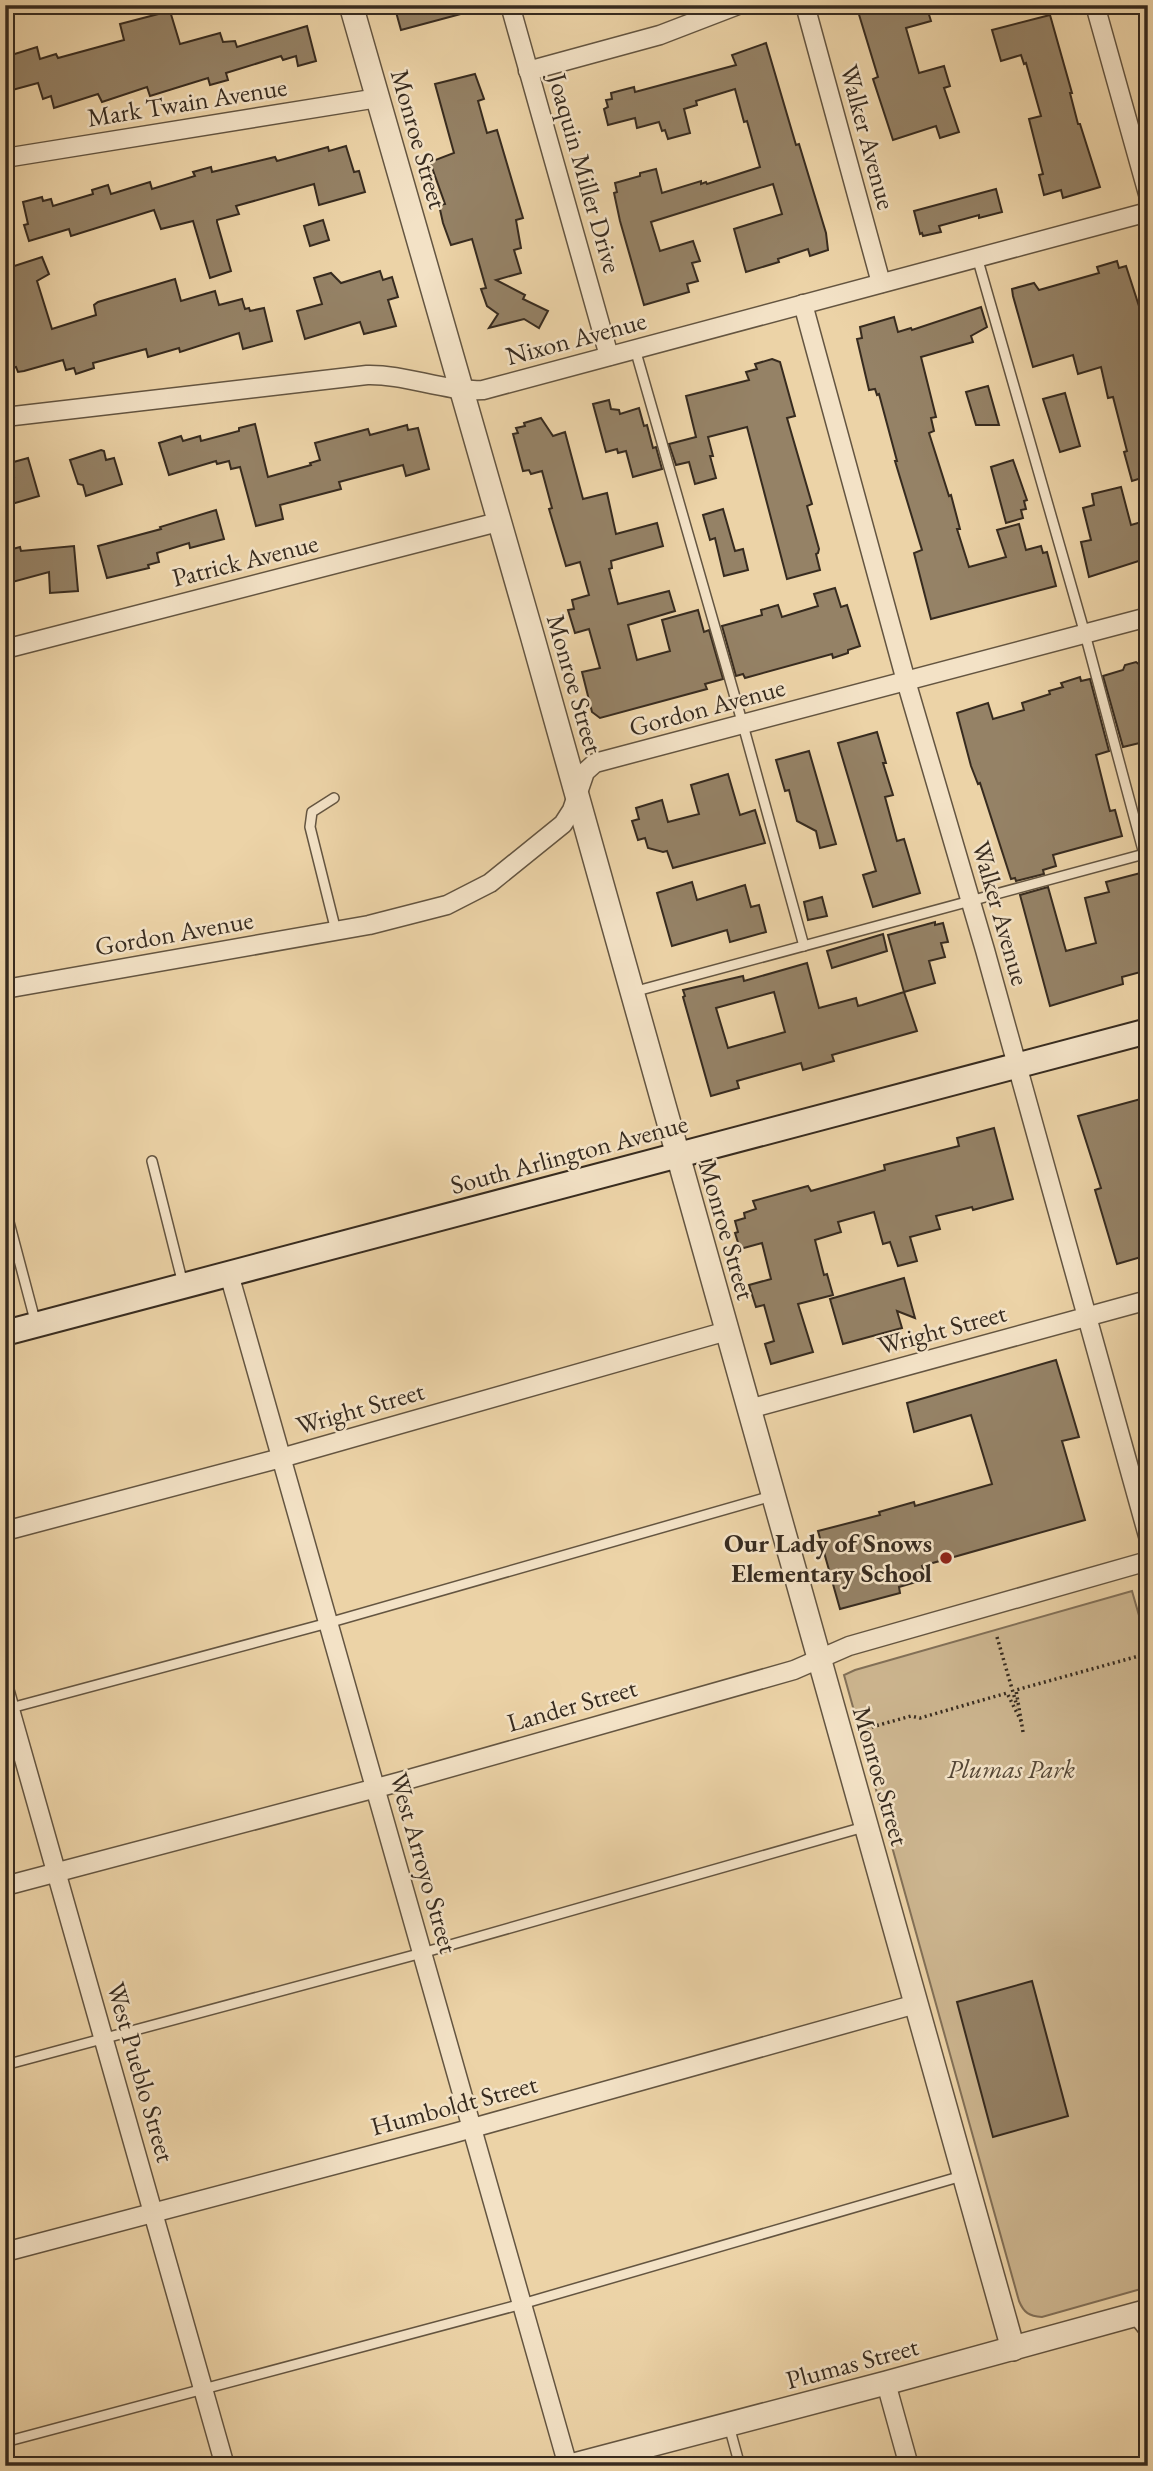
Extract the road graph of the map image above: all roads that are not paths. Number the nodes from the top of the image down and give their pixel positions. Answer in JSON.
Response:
{"nodes":[{"id":1,"x":351,"y":5,"type":"edge"},
{"id":2,"x":510,"y":5,"type":"edge"},
{"id":3,"x":738,"y":5,"type":"edge"},
{"id":4,"x":805,"y":5,"type":"edge"},
{"id":5,"x":1094,"y":5,"type":"edge"},
{"id":6,"x":528,"y":71,"type":"junction"},
{"id":7,"x":378,"y":98,"type":"junction"},
{"id":8,"x":5,"y":158,"type":"edge"},
{"id":9,"x":1148,"y":194,"type":"edge"},
{"id":10,"x":1148,"y":212,"type":"edge"},
{"id":11,"x":977,"y":257,"type":"junction"},
{"id":12,"x":881,"y":283,"type":"junction"},
{"id":13,"x":803,"y":304,"type":"junction"},
{"id":14,"x":635,"y":349,"type":"junction"},
{"id":15,"x":609,"y":356,"type":"junction"},
{"id":16,"x":461,"y":389,"type":"junction"},
{"id":17,"x":5,"y":417,"type":"edge"},
{"id":18,"x":499,"y":522,"type":"junction"},
{"id":19,"x":1148,"y":617,"type":"edge"},
{"id":20,"x":1085,"y":634,"type":"junction"},
{"id":21,"x":5,"y":649,"type":"edge"},
{"id":22,"x":906,"y":681,"type":"junction"},
{"id":23,"x":743,"y":725,"type":"junction"},
{"id":24,"x":334,"y":798,"type":"dead end"},
{"id":25,"x":577,"y":798,"type":"junction"},
{"id":26,"x":1146,"y":853,"type":"edge"},
{"id":27,"x":970,"y":901,"type":"junction"},
{"id":28,"x":336,"y":931,"type":"junction"},
{"id":29,"x":804,"y":946,"type":"junction"},
{"id":30,"x":5,"y":989,"type":"edge"},
{"id":31,"x":632,"y":993,"type":"junction"},
{"id":32,"x":1148,"y":1031,"type":"edge"},
{"id":33,"x":1016,"y":1066,"type":"junction"},
{"id":34,"x":677,"y":1156,"type":"junction"},
{"id":35,"x":152,"y":1161,"type":"dead end"},
{"id":36,"x":5,"y":1207,"type":"edge"},
{"id":37,"x":229,"y":1274,"type":"junction"},
{"id":38,"x":183,"y":1286,"type":"junction"},
{"id":39,"x":1148,"y":1300,"type":"edge"},
{"id":40,"x":1086,"y":1316,"type":"junction"},
{"id":41,"x":36,"y":1325,"type":"junction"},
{"id":42,"x":727,"y":1331,"type":"junction"},
{"id":43,"x":5,"y":1333,"type":"edge"},
{"id":44,"x":750,"y":1409,"type":"junction"},
{"id":45,"x":281,"y":1458,"type":"junction"},
{"id":46,"x":774,"y":1496,"type":"junction"},
{"id":47,"x":5,"y":1531,"type":"edge"},
{"id":48,"x":1148,"y":1536,"type":"edge"},
{"id":49,"x":1148,"y":1561,"type":"edge"},
{"id":50,"x":328,"y":1623,"type":"junction"},
{"id":51,"x":819,"y":1659,"type":"junction"},
{"id":52,"x":7,"y":1704,"type":"edge"},
{"id":53,"x":375,"y":1788,"type":"junction"},
{"id":54,"x":866,"y":1826,"type":"junction"},
{"id":55,"x":56,"y":1873,"type":"junction"},
{"id":56,"x":5,"y":1886,"type":"edge"},
{"id":57,"x":422,"y":1953,"type":"junction"},
{"id":58,"x":916,"y":2004,"type":"junction"},
{"id":59,"x":104,"y":2039,"type":"junction"},
{"id":60,"x":5,"y":2065,"type":"edge"},
{"id":61,"x":471,"y":2128,"type":"junction"},
{"id":62,"x":964,"y":2175,"type":"junction"},
{"id":63,"x":153,"y":2213,"type":"junction"},
{"id":64,"x":5,"y":2252,"type":"edge"},
{"id":65,"x":522,"y":2304,"type":"junction"},
{"id":66,"x":1144,"y":2318,"type":"edge"},
{"id":67,"x":1013,"y":2350,"type":"junction"},
{"id":68,"x":886,"y":2384,"type":"junction"},
{"id":69,"x":203,"y":2388,"type":"junction"},
{"id":70,"x":729,"y":2424,"type":"junction"},
{"id":71,"x":5,"y":2442,"type":"edge"},
{"id":72,"x":225,"y":2466,"type":"edge"},
{"id":73,"x":569,"y":2466,"type":"edge"},
{"id":74,"x":740,"y":2466,"type":"edge"},
{"id":75,"x":909,"y":2466,"type":"edge"}],
"edges":[{"from":1,"to":7,"type":"street","name":"Monroe Street"},
{"from":2,"to":6,"type":"street","name":"Joaquin Miller Drive"},
{"from":3,"to":6,"type":"street"},
{"from":4,"to":12,"type":"street","name":"Walker Avenue"},
{"from":5,"to":9,"type":"street"},
{"from":6,"to":15,"type":"street","name":"Joaquin Miller Drive"},
{"from":7,"to":8,"type":"street","name":"Mark Twain Avenue"},
{"from":7,"to":16,"type":"street","name":"Monroe Street"},
{"from":10,"to":11,"type":"street","name":"Nixon Avenue"},
{"from":11,"to":12,"type":"street","name":"Nixon Avenue"},
{"from":11,"to":20,"type":"lane"},
{"from":12,"to":13,"type":"street","name":"Nixon Avenue"},
{"from":13,"to":14,"type":"street","name":"Nixon Avenue"},
{"from":13,"to":22,"type":"street","name":"Walker Avenue"},
{"from":14,"to":15,"type":"street","name":"Nixon Avenue"},
{"from":14,"to":23,"type":"lane"},
{"from":15,"to":16,"type":"street","name":"Nixon Avenue"},
{"from":16,"to":17,"type":"street","name":"Nixon Avenue"},
{"from":16,"to":18,"type":"street","name":"Monroe Street"},
{"from":18,"to":21,"type":"street","name":"Patrick Avenue"},
{"from":18,"to":25,"type":"street","name":"Monroe Street"},
{"from":19,"to":20,"type":"street","name":"Gordon Avenue"},
{"from":20,"to":22,"type":"street","name":"Gordon Avenue"},
{"from":20,"to":26,"type":"lane"},
{"from":22,"to":23,"type":"street","name":"Gordon Avenue"},
{"from":22,"to":27,"type":"street","name":"Walker Avenue"},
{"from":23,"to":25,"type":"street","name":"Gordon Avenue"},
{"from":23,"to":29,"type":"lane"},
{"from":24,"to":28,"type":"lane"},
{"from":25,"to":28,"type":"street","name":"Gordon Avenue"},
{"from":25,"to":31,"type":"street","name":"Monroe Street"},
{"from":26,"to":27,"type":"lane"},
{"from":27,"to":29,"type":"lane"},
{"from":27,"to":33,"type":"street","name":"Walker Avenue"},
{"from":28,"to":30,"type":"street","name":"Gordon Avenue"},
{"from":29,"to":31,"type":"lane"},
{"from":31,"to":34,"type":"street","name":"Monroe Street"},
{"from":32,"to":33,"type":"main road","name":"South Arlington Avenue"},
{"from":33,"to":34,"type":"main road","name":"South Arlington Avenue"},
{"from":33,"to":40,"type":"street","name":"Walker Avenue"},
{"from":34,"to":37,"type":"main road","name":"South Arlington Avenue"},
{"from":34,"to":42,"type":"street","name":"Monroe Street"},
{"from":35,"to":38,"type":"lane"},
{"from":36,"to":41,"type":"lane"},
{"from":37,"to":38,"type":"main road","name":"South Arlington Avenue"},
{"from":37,"to":45,"type":"street","name":"West Arroyo Street"},
{"from":38,"to":41,"type":"main road","name":"South Arlington Avenue"},
{"from":39,"to":40,"type":"street","name":"Wright Street"},
{"from":40,"to":44,"type":"street","name":"Wright Street"},
{"from":40,"to":48,"type":"street","name":"Walker Avenue"},
{"from":41,"to":43,"type":"main road","name":"South Arlington Avenue"},
{"from":42,"to":44,"type":"street","name":"Monroe Street"},
{"from":42,"to":45,"type":"street","name":"Wright Street"},
{"from":44,"to":46,"type":"street","name":"Monroe Street"},
{"from":45,"to":47,"type":"street","name":"Wright Street"},
{"from":45,"to":50,"type":"street","name":"West Arroyo Street"},
{"from":46,"to":50,"type":"lane"},
{"from":46,"to":51,"type":"street","name":"Monroe Street"},
{"from":49,"to":51,"type":"street","name":"Lander Street"},
{"from":50,"to":52,"type":"lane"},
{"from":50,"to":53,"type":"street","name":"West Arroyo Street"},
{"from":51,"to":53,"type":"street","name":"Lander Street"},
{"from":51,"to":54,"type":"street","name":"Monroe Street"},
{"from":52,"to":55,"type":"street","name":"West Pueblo Street"},
{"from":53,"to":55,"type":"street","name":"Lander Street"},
{"from":53,"to":57,"type":"street","name":"West Arroyo Street"},
{"from":54,"to":57,"type":"lane"},
{"from":54,"to":58,"type":"street","name":"Monroe Street"},
{"from":55,"to":56,"type":"street","name":"Lander Street"},
{"from":55,"to":59,"type":"street","name":"West Pueblo Street"},
{"from":57,"to":59,"type":"lane"},
{"from":57,"to":61,"type":"street","name":"West Arroyo Street"},
{"from":58,"to":61,"type":"street","name":"Humboldt Street"},
{"from":58,"to":62,"type":"street","name":"Monroe Street"},
{"from":59,"to":60,"type":"lane"},
{"from":59,"to":63,"type":"street","name":"West Pueblo Street"},
{"from":61,"to":63,"type":"street","name":"Humboldt Street"},
{"from":61,"to":65,"type":"street","name":"West Arroyo Street"},
{"from":62,"to":65,"type":"lane"},
{"from":62,"to":67,"type":"street","name":"Monroe Street"},
{"from":63,"to":64,"type":"street","name":"Humboldt Street"},
{"from":63,"to":69,"type":"street","name":"West Pueblo Street"},
{"from":65,"to":69,"type":"lane"},
{"from":65,"to":73,"type":"street","name":"West Arroyo Street"},
{"from":66,"to":67,"type":"street","name":"Plumas Street"},
{"from":67,"to":68,"type":"street","name":"Plumas Street"},
{"from":68,"to":70,"type":"street","name":"Plumas Street"},
{"from":68,"to":75,"type":"street"},
{"from":69,"to":71,"type":"lane"},
{"from":69,"to":72,"type":"street","name":"West Pueblo Street"},
{"from":70,"to":73,"type":"street","name":"Plumas Street"},
{"from":70,"to":74,"type":"lane"}]}
